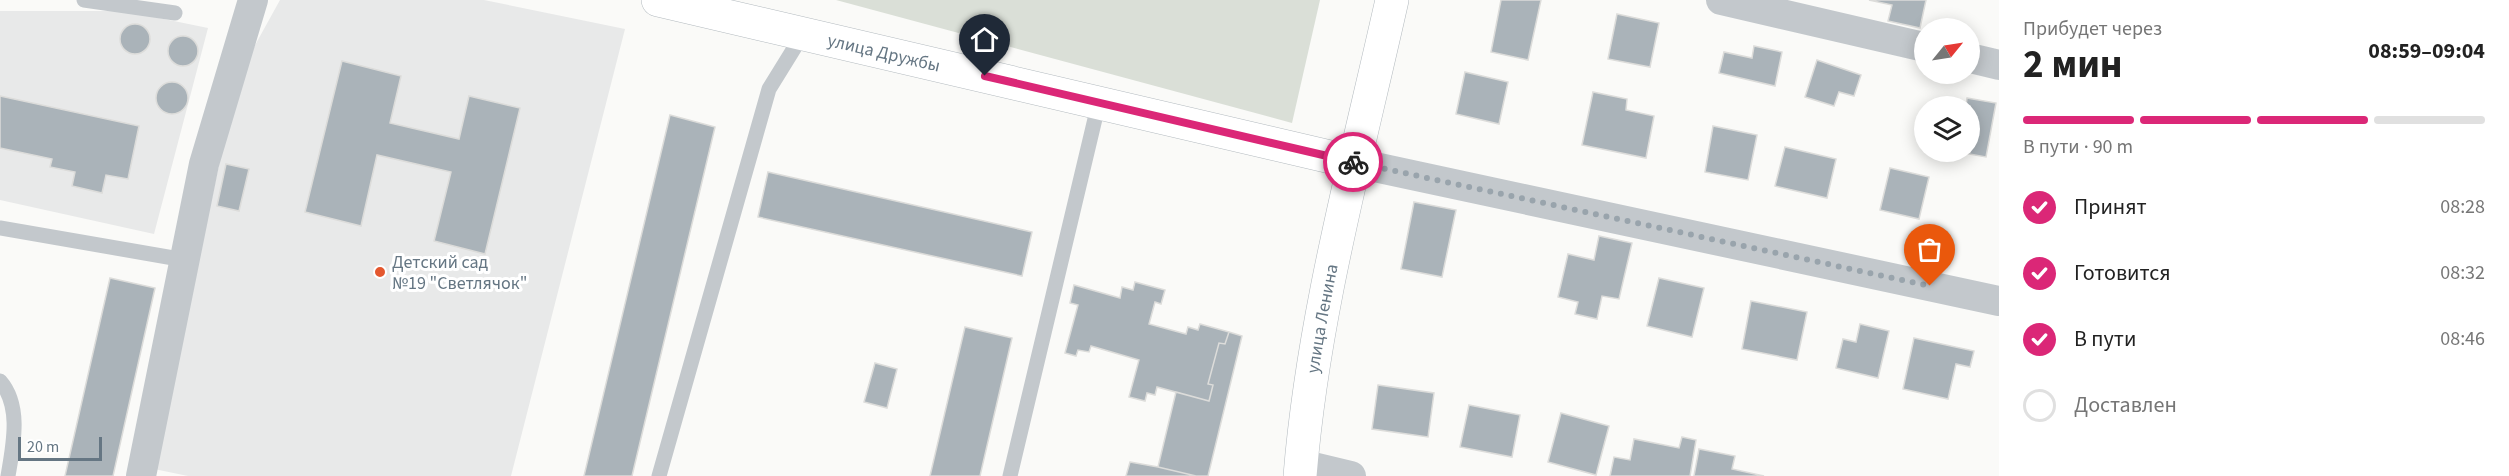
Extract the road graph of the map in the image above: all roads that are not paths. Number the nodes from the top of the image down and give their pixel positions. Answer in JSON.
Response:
{"nodes":[{"id":1,"x":84,"y":0,"type":"edge"},
{"id":2,"x":253,"y":0,"type":"edge"},
{"id":3,"x":658,"y":0,"type":"edge"},
{"id":4,"x":1392,"y":0,"type":"edge"},
{"id":5,"x":1721,"y":0,"type":"edge"},
{"id":6,"x":175,"y":13,"type":"dead end"},
{"id":7,"x":803,"y":34,"type":"junction"},
{"id":8,"x":1914,"y":45,"type":"edge"},
{"id":9,"x":1980,"y":60,"type":"edge"},
{"id":10,"x":1999,"y":65,"type":"edge"},
{"id":11,"x":1098,"y":102,"type":"junction"},
{"id":12,"x":1356,"y":163,"type":"junction"},
{"id":13,"x":0,"y":228,"type":"edge"},
{"id":14,"x":185,"y":260,"type":"junction"},
{"id":15,"x":1999,"y":301,"type":"edge"},
{"id":16,"x":0,"y":381,"type":"edge"},
{"id":17,"x":1300,"y":470,"type":"edge"},
{"id":18,"x":8,"y":476,"type":"edge"},
{"id":19,"x":141,"y":476,"type":"edge"},
{"id":20,"x":660,"y":476,"type":"edge"},
{"id":21,"x":1010,"y":476,"type":"edge"},
{"id":22,"x":1351,"y":476,"type":"edge"}],
"edges":[{"from":1,"to":6,"type":"lane"},
{"from":2,"to":14,"type":"street"},
{"from":3,"to":7,"type":"street","name":"улица Дружбы"},
{"from":4,"to":12,"type":"street","name":"улица Ленина"},
{"from":5,"to":8,"type":"street"},
{"from":7,"to":11,"type":"street","name":"улица Дружбы"},
{"from":7,"to":20,"type":"lane"},
{"from":9,"to":10,"type":"street"},
{"from":11,"to":12,"type":"street","name":"улица Дружбы"},
{"from":11,"to":21,"type":"lane"},
{"from":12,"to":15,"type":"street"},
{"from":12,"to":17,"type":"street","name":"улица Ленина"},
{"from":13,"to":14,"type":"lane"},
{"from":14,"to":19,"type":"street"},
{"from":16,"to":18,"type":"lane"},
{"from":17,"to":22,"type":"street"}]}
